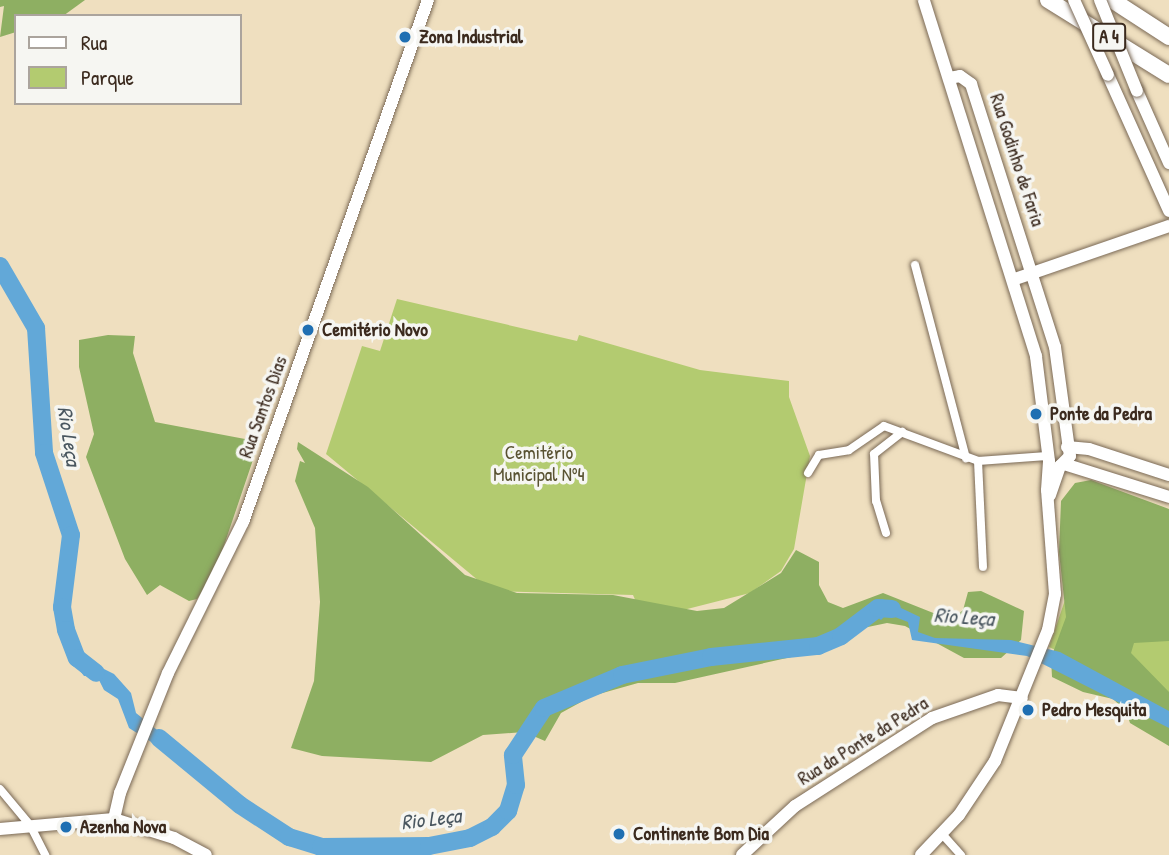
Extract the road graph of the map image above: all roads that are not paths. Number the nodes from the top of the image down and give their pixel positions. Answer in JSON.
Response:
{"nodes":[{"id":1,"x":428,"y":0,"type":"edge"},
{"id":2,"x":924,"y":0,"type":"edge"},
{"id":3,"x":1048,"y":0,"type":"edge"},
{"id":4,"x":1074,"y":0,"type":"edge"},
{"id":5,"x":1100,"y":0,"type":"edge"},
{"id":6,"x":1112,"y":0,"type":"edge"},
{"id":7,"x":1169,"y":37,"type":"edge"},
{"id":8,"x":1169,"y":75,"type":"edge"},
{"id":9,"x":949,"y":78,"type":"junction"},
{"id":10,"x":1169,"y":163,"type":"edge"},
{"id":11,"x":1169,"y":211,"type":"edge"},
{"id":12,"x":1169,"y":226,"type":"edge"},
{"id":13,"x":915,"y":265,"type":"dead end"},
{"id":14,"x":1034,"y":273,"type":"junction"},
{"id":15,"x":1015,"y":279,"type":"junction"},
{"id":16,"x":902,"y":432,"type":"junction"},
{"id":17,"x":1066,"y":446,"type":"junction"},
{"id":18,"x":966,"y":458,"type":"junction"},
{"id":19,"x":1054,"y":459,"type":"junction"},
{"id":20,"x":978,"y":461,"type":"junction"},
{"id":21,"x":808,"y":473,"type":"dead end"},
{"id":22,"x":1169,"y":474,"type":"edge"},
{"id":23,"x":1169,"y":497,"type":"edge"},
{"id":24,"x":886,"y":533,"type":"dead end"},
{"id":25,"x":983,"y":567,"type":"dead end"},
{"id":26,"x":1022,"y":698,"type":"junction"},
{"id":27,"x":0,"y":789,"type":"edge"},
{"id":28,"x":114,"y":819,"type":"junction"},
{"id":29,"x":30,"y":825,"type":"junction"},
{"id":30,"x":0,"y":829,"type":"edge"},
{"id":31,"x":943,"y":835,"type":"junction"},
{"id":32,"x":191,"y":852,"type":"edge"},
{"id":33,"x":45,"y":855,"type":"edge"},
{"id":34,"x":206,"y":855,"type":"edge"},
{"id":35,"x":742,"y":855,"type":"edge"},
{"id":36,"x":921,"y":855,"type":"edge"},
{"id":37,"x":961,"y":855,"type":"edge"}],
"edges":[{"from":1,"to":28,"type":"street","name":"Rua Santos Dias"},
{"from":2,"to":9,"type":"street","name":"Rua Godinho de Faria"},
{"from":3,"to":8,"type":"highway","number":"A 4"},
{"from":4,"to":11,"type":"street","bridge":true},
{"from":5,"to":10,"type":"street","bridge":true},
{"from":6,"to":7,"type":"highway","number":"A 4"},
{"from":9,"to":14,"type":"street","name":"Rua Godinho de Faria"},
{"from":9,"to":15,"type":"street","name":"Rua Godinho de Faria"},
{"from":12,"to":14,"type":"street"},
{"from":13,"to":18,"type":"street"},
{"from":14,"to":15,"type":"street"},
{"from":14,"to":17,"type":"street","name":"Rua Godinho de Faria"},
{"from":15,"to":19,"type":"street","name":"Rua Godinho de Faria"},
{"from":16,"to":18,"type":"street"},
{"from":16,"to":21,"type":"street"},
{"from":16,"to":24,"type":"street"},
{"from":17,"to":19,"type":"street"},
{"from":17,"to":19,"type":"street","name":"Rua Godinho de Faria"},
{"from":17,"to":22,"type":"street"},
{"from":18,"to":20,"type":"street"},
{"from":19,"to":20,"type":"street"},
{"from":19,"to":23,"type":"street"},
{"from":19,"to":26,"type":"street","name":"Rua Godinho de Faria"},
{"from":20,"to":25,"type":"street"},
{"from":26,"to":31,"type":"street","name":"Rua Godinho de Faria"},
{"from":26,"to":35,"type":"street","name":"Rua da Ponte da Pedra"},
{"from":27,"to":29,"type":"street"},
{"from":28,"to":29,"type":"street"},
{"from":28,"to":32,"type":"street"},
{"from":29,"to":30,"type":"street"},
{"from":29,"to":33,"type":"street"},
{"from":31,"to":36,"type":"street","name":"Rua Godinho de Faria"},
{"from":31,"to":37,"type":"street"},
{"from":32,"to":34,"type":"street"}]}
